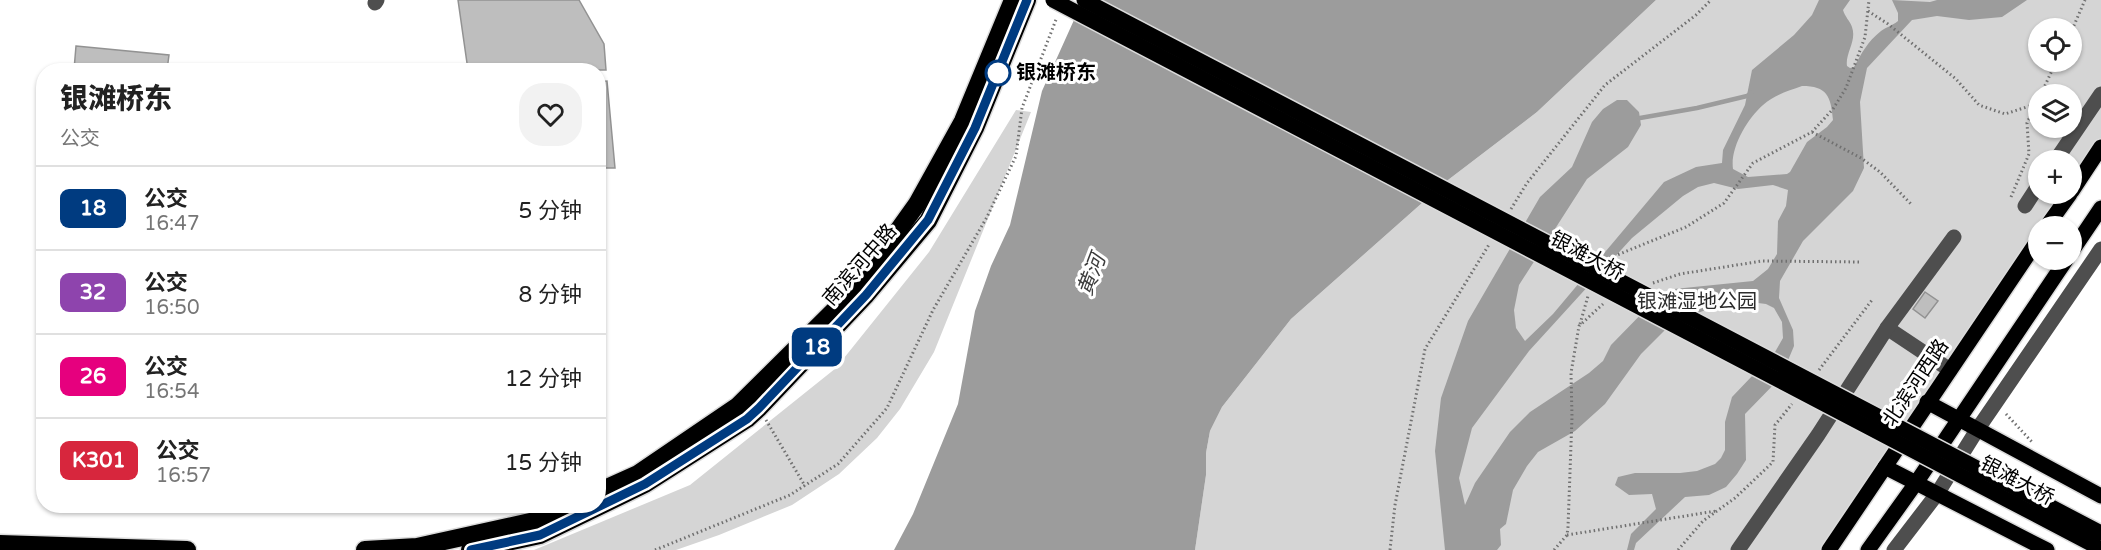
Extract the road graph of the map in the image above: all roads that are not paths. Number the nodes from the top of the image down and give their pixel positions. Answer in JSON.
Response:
{"nodes":[{"id":1,"x":1084,"y":0,"type":"edge"},
{"id":2,"x":1016,"y":2,"type":"edge"},
{"id":3,"x":1056,"y":4,"type":"edge"},
{"id":4,"x":2101,"y":94,"type":"edge"},
{"id":5,"x":2101,"y":147,"type":"edge"},
{"id":6,"x":2063,"y":150,"type":"edge"},
{"id":7,"x":2082,"y":176,"type":"edge"},
{"id":8,"x":2028,"y":201,"type":"edge"},
{"id":9,"x":2025,"y":206,"type":"dead end"},
{"id":10,"x":2101,"y":208,"type":"edge"},
{"id":11,"x":2082,"y":236,"type":"edge"},
{"id":12,"x":1954,"y":237,"type":"dead end"},
{"id":13,"x":2101,"y":249,"type":"edge"},
{"id":14,"x":2028,"y":255,"type":"edge"},
{"id":15,"x":2059,"y":270,"type":"edge"},
{"id":16,"x":1887,"y":328,"type":"junction"},
{"id":17,"x":1950,"y":370,"type":"junction"},
{"id":18,"x":1927,"y":402,"type":"junction"},
{"id":19,"x":1958,"y":420,"type":"junction"},
{"id":20,"x":1977,"y":430,"type":"junction"},
{"id":21,"x":1885,"y":467,"type":"junction"},
{"id":22,"x":1917,"y":483,"type":"junction"},
{"id":23,"x":606,"y":488,"type":"edge"},
{"id":24,"x":1937,"y":494,"type":"junction"},
{"id":25,"x":2101,"y":496,"type":"edge"},
{"id":26,"x":606,"y":503,"type":"edge"},
{"id":27,"x":554,"y":513,"type":"edge"},
{"id":28,"x":585,"y":513,"type":"edge"},
{"id":29,"x":2101,"y":532,"type":"edge"},
{"id":30,"x":0,"y":544,"type":"edge"},
{"id":31,"x":2101,"y":549,"type":"edge"},
{"id":32,"x":187,"y":550,"type":"edge"},
{"id":33,"x":365,"y":550,"type":"edge"},
{"id":34,"x":470,"y":550,"type":"edge"},
{"id":35,"x":1738,"y":550,"type":"edge"},
{"id":36,"x":1829,"y":550,"type":"edge"},
{"id":37,"x":1868,"y":550,"type":"edge"},
{"id":38,"x":1894,"y":550,"type":"edge"},
{"id":39,"x":2047,"y":550,"type":"edge"}],
"edges":[{"from":1,"to":29,"type":"main road","name":"银滩大桥","bridge":true},
{"from":2,"to":23,"type":"highway","name":"南滨河中路"},
{"from":2,"to":26,"type":"highway","name":"南滨河中路"},
{"from":3,"to":31,"type":"main road","name":"银滩大桥","bridge":true},
{"from":4,"to":6,"type":"street"},
{"from":5,"to":7,"type":"main road"},
{"from":8,"to":9,"type":"street"},
{"from":10,"to":11,"type":"main road"},
{"from":12,"to":16,"type":"street"},
{"from":13,"to":20,"type":"street"},
{"from":14,"to":17,"type":"main road","name":"北滨河西路"},
{"from":15,"to":19,"type":"main road"},
{"from":16,"to":17,"type":"street"},
{"from":16,"to":35,"type":"street"},
{"from":17,"to":18,"type":"main road","name":"北滨河西路"},
{"from":18,"to":19,"type":"main road"},
{"from":18,"to":21,"type":"main road","name":"北滨河西路"},
{"from":19,"to":20,"type":"main road"},
{"from":19,"to":22,"type":"main road"},
{"from":20,"to":24,"type":"street"},
{"from":20,"to":25,"type":"main road"},
{"from":21,"to":22,"type":"main road"},
{"from":21,"to":36,"type":"main road","name":"北滨河西路"},
{"from":22,"to":24,"type":"main road"},
{"from":22,"to":37,"type":"main road"},
{"from":24,"to":38,"type":"street"},
{"from":24,"to":39,"type":"main road"},
{"from":27,"to":33,"type":"highway"},
{"from":28,"to":34,"type":"highway","name":"南滨河中路"},
{"from":30,"to":32,"type":"highway"}]}
